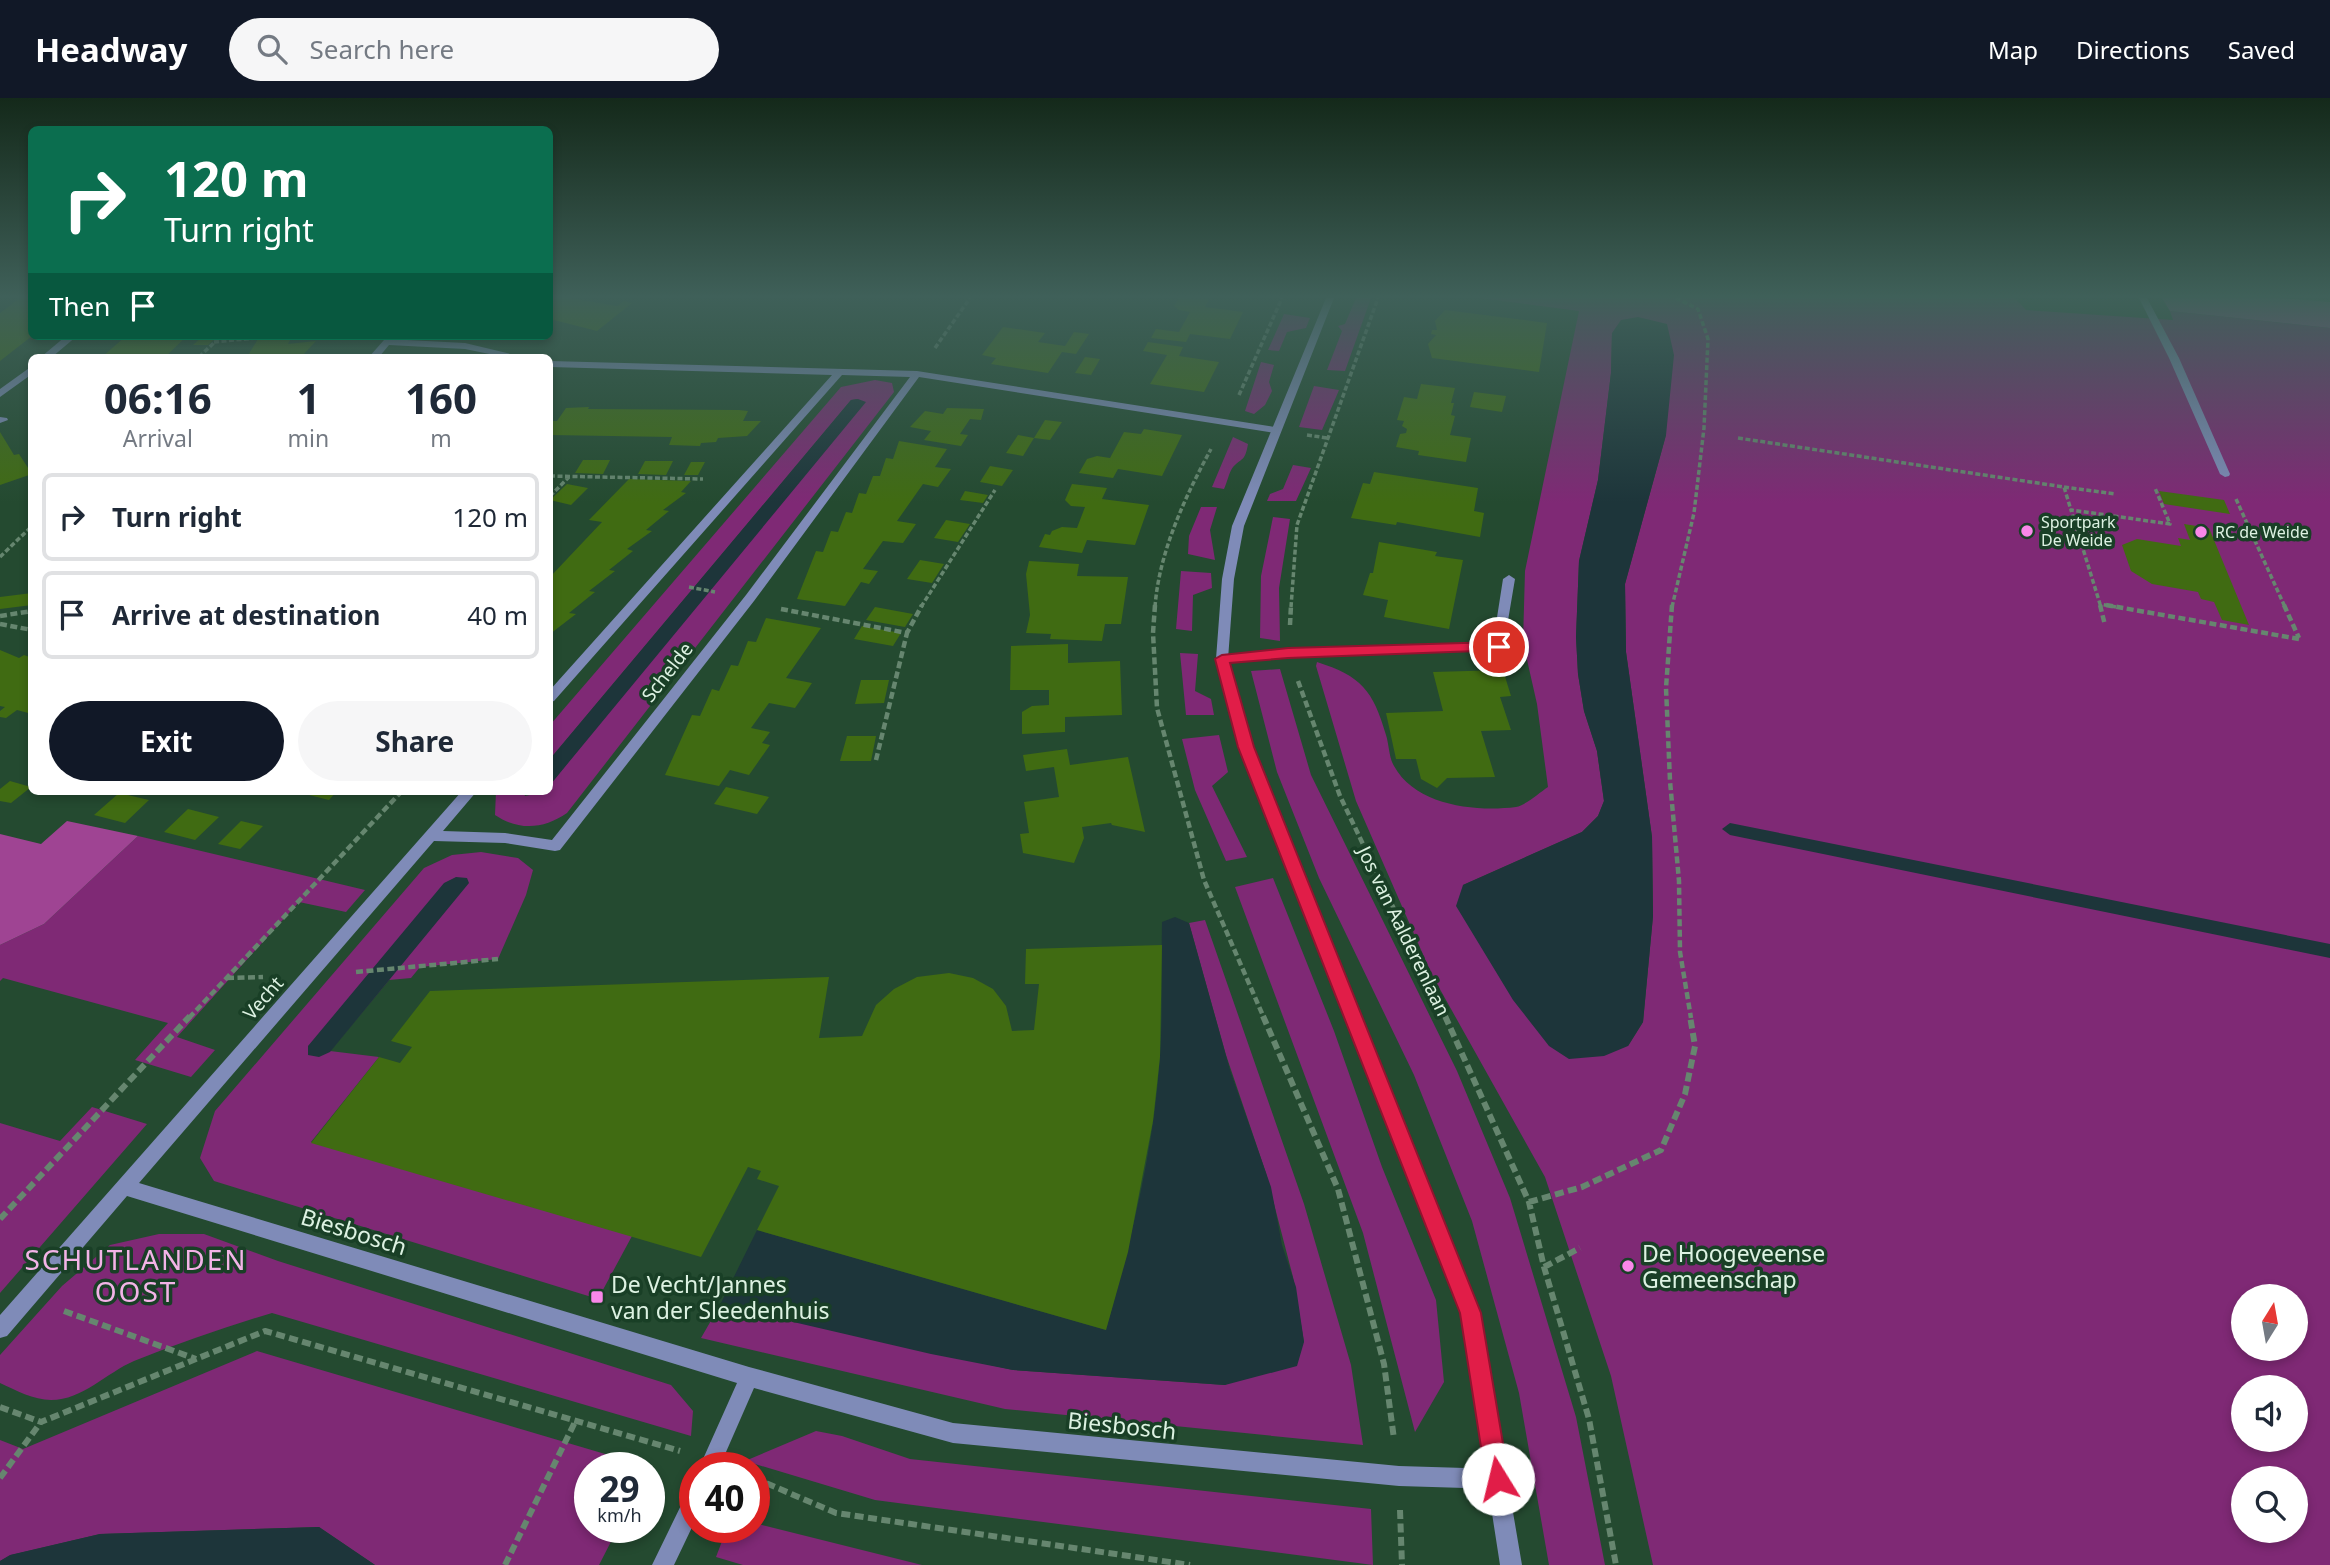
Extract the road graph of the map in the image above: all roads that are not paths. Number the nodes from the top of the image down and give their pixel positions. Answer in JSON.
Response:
{"nodes":[{"id":1,"x":652,"y":366,"type":"edge"},
{"id":2,"x":1301,"y":366,"type":"edge"},
{"id":3,"x":2175,"y":366,"type":"edge"},
{"id":4,"x":840,"y":371,"type":"junction"},
{"id":5,"x":28,"y":372,"type":"edge"},
{"id":6,"x":917,"y":374,"type":"junction"},
{"id":7,"x":0,"y":394,"type":"edge"},
{"id":8,"x":1275,"y":430,"type":"junction"},
{"id":9,"x":2225,"y":474,"type":"road end"},
{"id":10,"x":1509,"y":579,"type":"dead end"},
{"id":11,"x":1222,"y":659,"type":"junction"},
{"id":12,"x":553,"y":695,"type":"edge"},
{"id":13,"x":467,"y":795,"type":"edge"},
{"id":14,"x":432,"y":836,"type":"junction"},
{"id":15,"x":124,"y":1187,"type":"junction"},
{"id":16,"x":0,"y":1329,"type":"edge"},
{"id":17,"x":749,"y":1377,"type":"junction"},
{"id":18,"x":716,"y":1452,"type":"edge"},
{"id":19,"x":1498,"y":1479,"type":"junction"},
{"id":20,"x":679,"y":1532,"type":"edge"},
{"id":21,"x":663,"y":1565,"type":"edge"},
{"id":22,"x":1511,"y":1565,"type":"edge"}],
"edges":[{"from":1,"to":4,"type":"street"},
{"from":2,"to":8,"type":"street"},
{"from":3,"to":9,"type":"street"},
{"from":4,"to":6,"type":"street"},
{"from":4,"to":12,"type":"street"},
{"from":5,"to":7,"type":"street"},
{"from":6,"to":8,"type":"street"},
{"from":6,"to":14,"type":"street","name":"Schelde"},
{"from":8,"to":11,"type":"street"},
{"from":10,"to":11,"type":"street"},
{"from":11,"to":19,"type":"street"},
{"from":13,"to":14,"type":"street"},
{"from":14,"to":15,"type":"street","name":"Vecht"},
{"from":15,"to":16,"type":"street"},
{"from":15,"to":17,"type":"street","name":"Biesbosch"},
{"from":17,"to":18,"type":"street"},
{"from":17,"to":19,"type":"street","name":"Biesbosch"},
{"from":19,"to":22,"type":"street"},
{"from":20,"to":21,"type":"street"}]}
